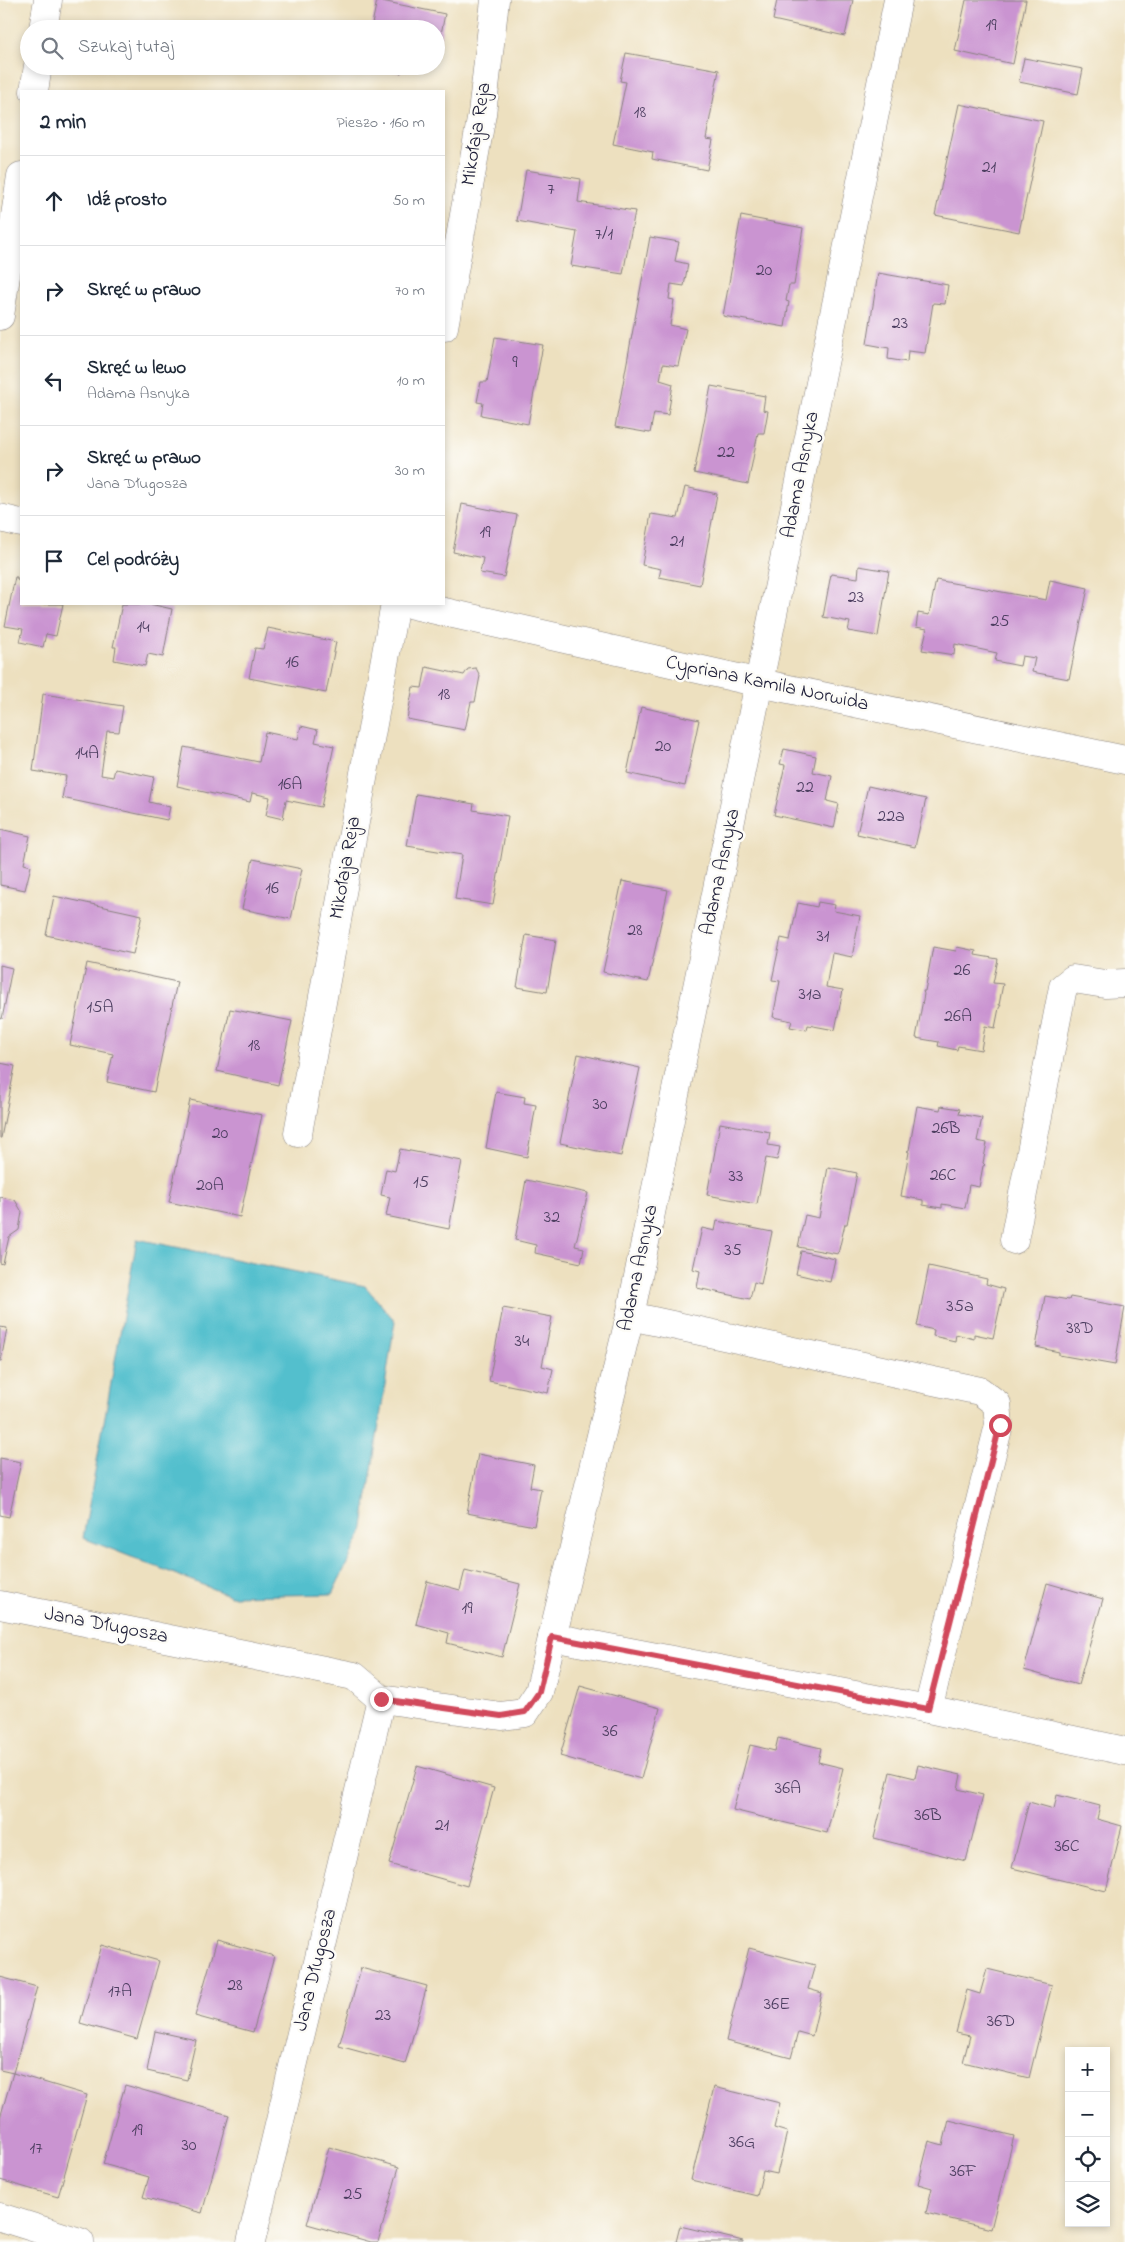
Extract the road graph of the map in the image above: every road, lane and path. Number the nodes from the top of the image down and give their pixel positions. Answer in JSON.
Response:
{"nodes":[{"id":1,"x":495,"y":0,"type":"edge"},
{"id":2,"x":898,"y":0,"type":"edge"},
{"id":3,"x":44,"y":1,"type":"edge"},
{"id":4,"x":44,"y":20,"type":"edge"},
{"id":5,"x":37,"y":75,"type":"edge"},
{"id":6,"x":34,"y":90,"type":"edge"},
{"id":7,"x":20,"y":183,"type":"edge"},
{"id":8,"x":0,"y":316,"type":"edge"},
{"id":9,"x":445,"y":321,"type":"edge"},
{"id":10,"x":0,"y":518,"type":"edge"},
{"id":11,"x":20,"y":523,"type":"edge"},
{"id":12,"x":395,"y":605,"type":"edge"},
{"id":13,"x":413,"y":605,"type":"edge"},
{"id":14,"x":760,"y":683,"type":"junction"},
{"id":15,"x":1125,"y":760,"type":"edge"},
{"id":16,"x":1125,"y":983,"type":"edge"},
{"id":17,"x":298,"y":1133,"type":"dead end"},
{"id":18,"x":1014,"y":1240,"type":"dead end"},
{"id":19,"x":630,"y":1316,"type":"junction"},
{"id":20,"x":0,"y":1605,"type":"edge"},
{"id":21,"x":552,"y":1637,"type":"junction"},
{"id":22,"x":381,"y":1699,"type":"junction"},
{"id":23,"x":928,"y":1709,"type":"junction"},
{"id":24,"x":1125,"y":1751,"type":"edge"},
{"id":25,"x":0,"y":2216,"type":"edge"},
{"id":26,"x":80,"y":2242,"type":"edge"},
{"id":27,"x":251,"y":2242,"type":"edge"}],
"edges":[{"from":1,"to":9,"type":"street","name":"Mikołaja Reja"},
{"from":2,"to":14,"type":"street","name":"Adama Asnyka"},
{"from":3,"to":4,"type":"street"},
{"from":5,"to":6,"type":"street"},
{"from":7,"to":8,"type":"street"},
{"from":10,"to":11,"type":"street"},
{"from":12,"to":17,"type":"street","name":"Mikołaja Reja"},
{"from":13,"to":14,"type":"street","name":"Cypriana Kamila Norwida"},
{"from":14,"to":15,"type":"street","name":"Cypriana Kamila Norwida"},
{"from":14,"to":19,"type":"street","name":"Adama Asnyka"},
{"from":16,"to":18,"type":"street"},
{"from":19,"to":21,"type":"street","name":"Adama Asnyka"},
{"from":19,"to":23,"type":"street"},
{"from":20,"to":22,"type":"street","name":"Jana Długosza"},
{"from":21,"to":22,"type":"street","name":"Adama Asnyka"},
{"from":21,"to":23,"type":"street"},
{"from":22,"to":27,"type":"street","name":"Jana Długosza"},
{"from":23,"to":24,"type":"street"},
{"from":25,"to":26,"type":"street"}]}
